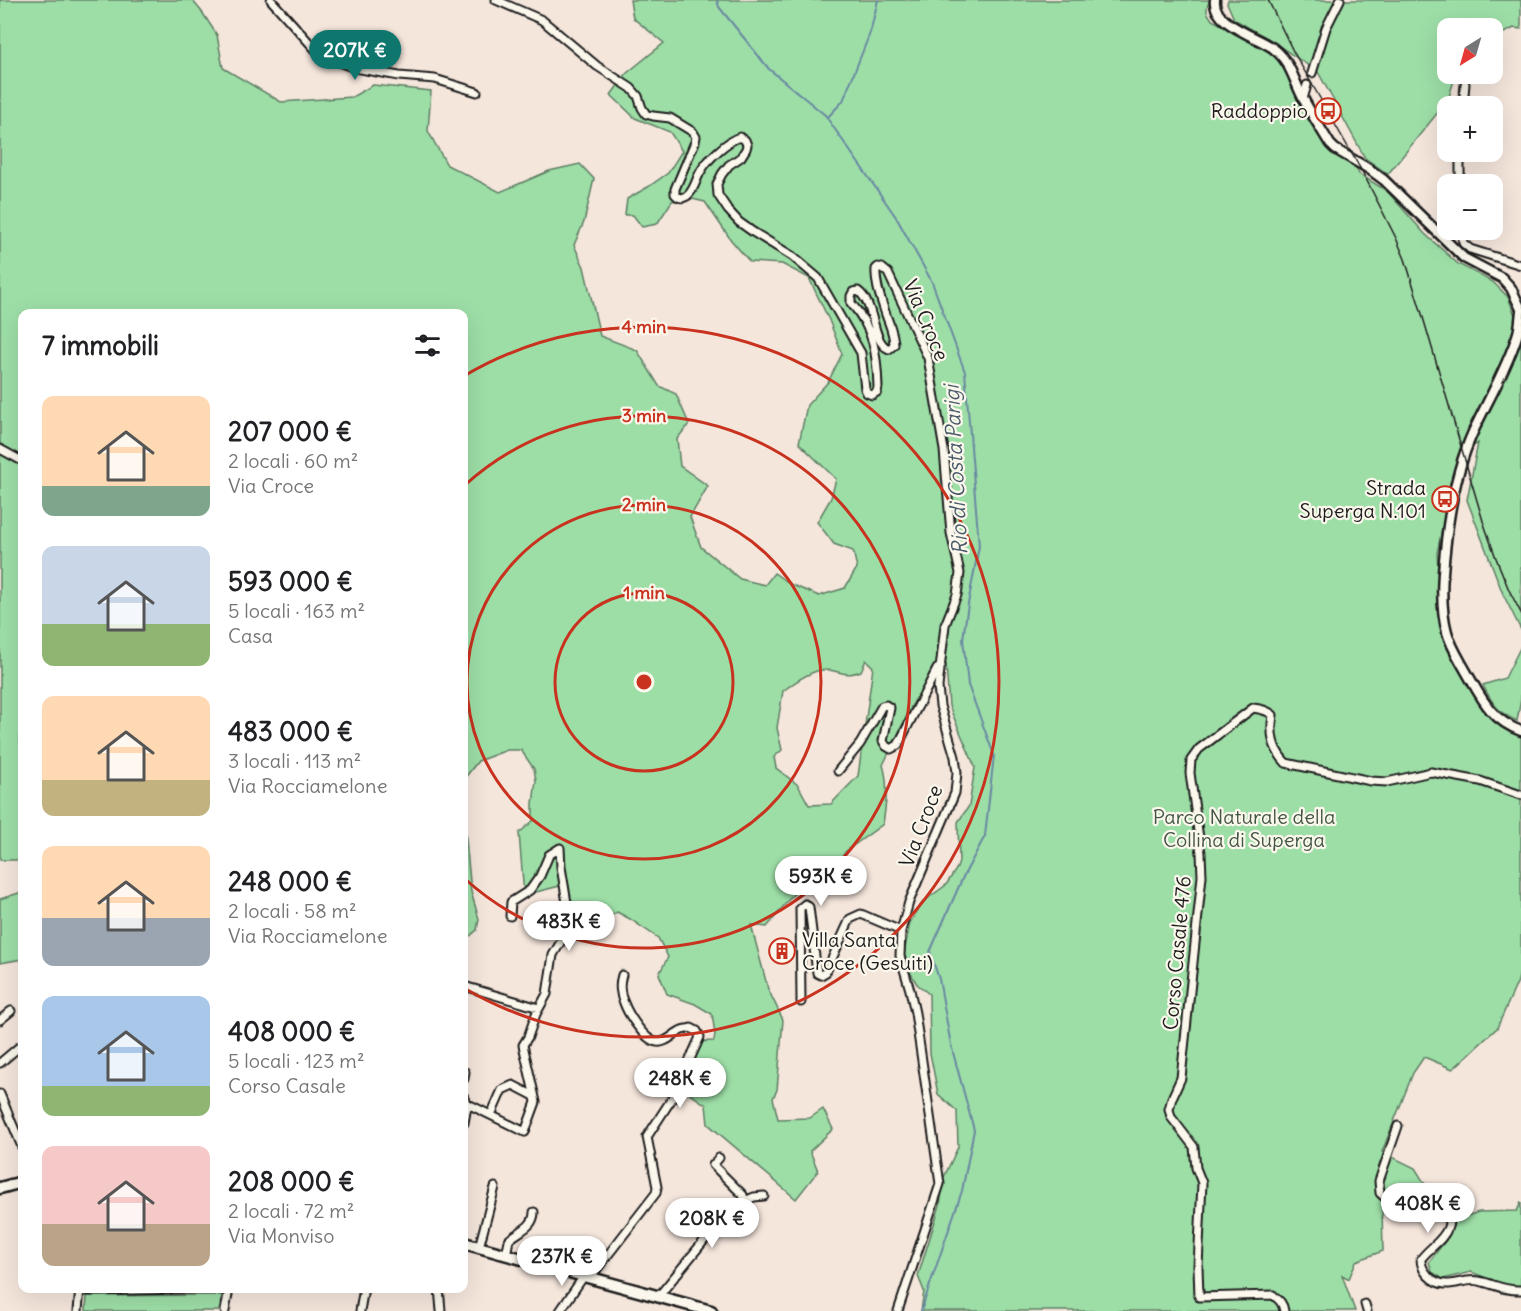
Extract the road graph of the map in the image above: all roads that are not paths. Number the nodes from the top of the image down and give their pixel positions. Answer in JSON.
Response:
{"nodes":[{"id":1,"x":271,"y":0,"type":"edge"},
{"id":2,"x":496,"y":0,"type":"edge"},
{"id":3,"x":1215,"y":0,"type":"edge"},
{"id":4,"x":1340,"y":0,"type":"edge"},
{"id":5,"x":1312,"y":73,"type":"dead end"},
{"id":6,"x":1465,"y":84,"type":"dead end"},
{"id":7,"x":1307,"y":85,"type":"dead end"},
{"id":8,"x":477,"y":92,"type":"dead end"},
{"id":9,"x":1464,"y":96,"type":"edge"},
{"id":10,"x":1304,"y":99,"type":"junction"},
{"id":11,"x":1463,"y":240,"type":"edge"},
{"id":12,"x":1521,"y":265,"type":"edge"},
{"id":13,"x":1521,"y":310,"type":"edge"},
{"id":14,"x":0,"y":449,"type":"edge"},
{"id":15,"x":18,"y":459,"type":"edge"},
{"id":16,"x":941,"y":666,"type":"junction"},
{"id":17,"x":1521,"y":731,"type":"edge"},
{"id":18,"x":838,"y":771,"type":"dead end"},
{"id":19,"x":1521,"y":795,"type":"edge"},
{"id":20,"x":510,"y":916,"type":"dead end"},
{"id":21,"x":902,"y":931,"type":"junction"},
{"id":22,"x":622,"y":975,"type":"dead end"},
{"id":23,"x":468,"y":987,"type":"edge"},
{"id":24,"x":801,"y":1002,"type":"dead end"},
{"id":25,"x":539,"y":1008,"type":"junction"},
{"id":26,"x":10,"y":1011,"type":"dead end"},
{"id":27,"x":0,"y":1020,"type":"edge"},
{"id":28,"x":18,"y":1048,"type":"edge"},
{"id":29,"x":0,"y":1063,"type":"edge"},
{"id":30,"x":0,"y":1094,"type":"edge"},
{"id":31,"x":534,"y":1096,"type":"junction"},
{"id":32,"x":468,"y":1102,"type":"edge"},
{"id":33,"x":491,"y":1115,"type":"junction"},
{"id":34,"x":1398,"y":1126,"type":"dead end"},
{"id":35,"x":18,"y":1137,"type":"edge"},
{"id":36,"x":719,"y":1158,"type":"dead end"},
{"id":37,"x":18,"y":1183,"type":"edge"},
{"id":38,"x":495,"y":1187,"type":"dead end"},
{"id":39,"x":0,"y":1188,"type":"edge"},
{"id":40,"x":765,"y":1196,"type":"dead end"},
{"id":41,"x":745,"y":1201,"type":"junction"},
{"id":42,"x":534,"y":1212,"type":"dead end"},
{"id":43,"x":468,"y":1244,"type":"edge"},
{"id":44,"x":479,"y":1248,"type":"junction"},
{"id":45,"x":506,"y":1255,"type":"junction"},
{"id":46,"x":587,"y":1277,"type":"junction"},
{"id":47,"x":1521,"y":1290,"type":"edge"},
{"id":48,"x":80,"y":1293,"type":"edge"},
{"id":49,"x":228,"y":1293,"type":"edge"},
{"id":50,"x":363,"y":1293,"type":"edge"},
{"id":51,"x":440,"y":1293,"type":"edge"},
{"id":52,"x":658,"y":1297,"type":"junction"},
{"id":53,"x":78,"y":1311,"type":"edge"},
{"id":54,"x":225,"y":1311,"type":"edge"},
{"id":55,"x":360,"y":1311,"type":"edge"},
{"id":56,"x":441,"y":1311,"type":"edge"},
{"id":57,"x":560,"y":1311,"type":"edge"},
{"id":58,"x":711,"y":1311,"type":"edge"},
{"id":59,"x":898,"y":1311,"type":"edge"},
{"id":60,"x":1284,"y":1311,"type":"edge"}],
"edges":[{"from":1,"to":8,"type":"street"},
{"from":2,"to":16,"type":"street","name":"Via Croce"},
{"from":3,"to":10,"type":"street"},
{"from":4,"to":5,"type":"street"},
{"from":6,"to":9,"type":"street"},
{"from":7,"to":10,"type":"street"},
{"from":10,"to":13,"type":"street"},
{"from":11,"to":12,"type":"street"},
{"from":13,"to":17,"type":"street"},
{"from":14,"to":15,"type":"street"},
{"from":16,"to":18,"type":"street"},
{"from":16,"to":21,"type":"street","name":"Via Croce"},
{"from":19,"to":60,"type":"street","name":"Corso Casale 476"},
{"from":20,"to":25,"type":"street"},
{"from":21,"to":24,"type":"street"},
{"from":21,"to":59,"type":"street","name":"Via Croce"},
{"from":22,"to":46,"type":"street"},
{"from":23,"to":25,"type":"street"},
{"from":25,"to":31,"type":"street"},
{"from":26,"to":27,"type":"street"},
{"from":28,"to":29,"type":"street"},
{"from":30,"to":35,"type":"street"},
{"from":31,"to":33,"type":"street"},
{"from":31,"to":33,"type":"street"},
{"from":32,"to":33,"type":"street"},
{"from":34,"to":47,"type":"street"},
{"from":36,"to":41,"type":"street"},
{"from":37,"to":39,"type":"main road"},
{"from":38,"to":44,"type":"street"},
{"from":40,"to":41,"type":"street"},
{"from":41,"to":52,"type":"street"},
{"from":42,"to":45,"type":"street"},
{"from":43,"to":44,"type":"main road"},
{"from":44,"to":45,"type":"main road"},
{"from":45,"to":46,"type":"main road"},
{"from":46,"to":52,"type":"main road"},
{"from":46,"to":57,"type":"street"},
{"from":48,"to":53,"type":"street"},
{"from":49,"to":54,"type":"street"},
{"from":50,"to":55,"type":"street"},
{"from":51,"to":56,"type":"street"},
{"from":52,"to":58,"type":"main road"}]}
